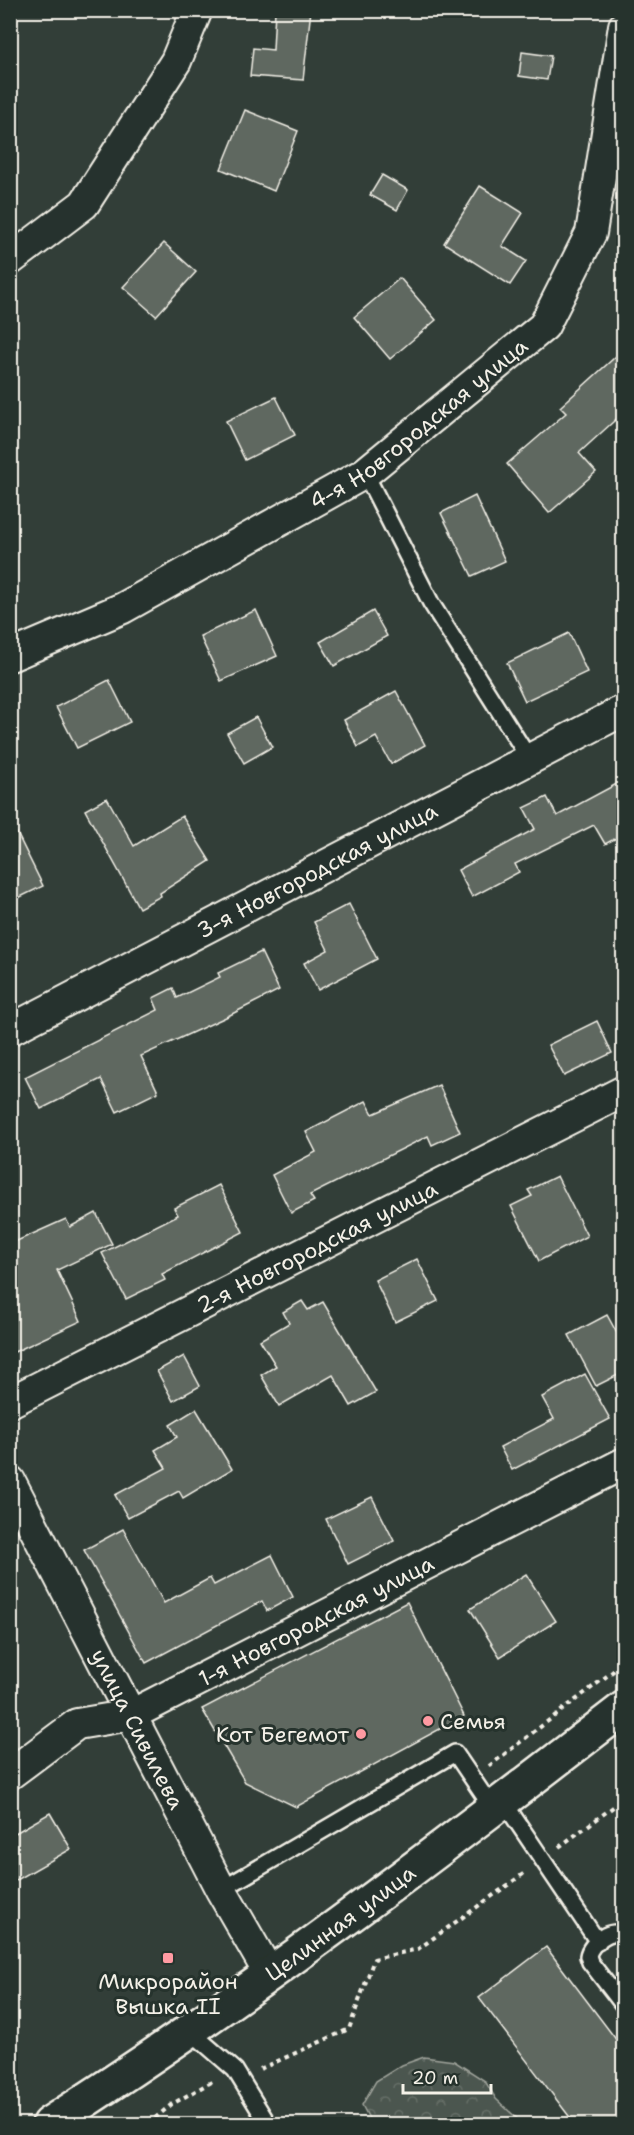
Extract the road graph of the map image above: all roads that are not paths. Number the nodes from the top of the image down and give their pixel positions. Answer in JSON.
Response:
{"nodes":[{"id":1,"x":197,"y":10,"type":"edge"},
{"id":2,"x":624,"y":26,"type":"edge"},
{"id":3,"x":10,"y":260,"type":"edge"},
{"id":4,"x":365,"y":473,"type":"junction"},
{"id":5,"x":10,"y":656,"type":"edge"},
{"id":6,"x":624,"y":710,"type":"edge"},
{"id":7,"x":530,"y":760,"type":"junction"},
{"id":8,"x":10,"y":1030,"type":"edge"},
{"id":9,"x":624,"y":1091,"type":"edge"},
{"id":10,"x":10,"y":1402,"type":"edge"},
{"id":11,"x":624,"y":1463,"type":"edge"},
{"id":12,"x":10,"y":1481,"type":"edge"},
{"id":13,"x":624,"y":1708,"type":"edge"},
{"id":14,"x":131,"y":1715,"type":"junction"},
{"id":15,"x":10,"y":1773,"type":"edge"},
{"id":16,"x":498,"y":1805,"type":"junction"},
{"id":17,"x":221,"y":1890,"type":"junction"},
{"id":18,"x":624,"y":1936,"type":"edge"},
{"id":19,"x":598,"y":1942,"type":"junction"},
{"id":20,"x":270,"y":1975,"type":"junction"},
{"id":21,"x":624,"y":2006,"type":"edge"},
{"id":22,"x":189,"y":2030,"type":"junction"},
{"id":23,"x":66,"y":2120,"type":"edge"},
{"id":24,"x":268,"y":2124,"type":"edge"}],
"edges":[{"from":1,"to":3,"type":"street"},
{"from":2,"to":4,"type":"street","name":"4-я Новгородская улица"},
{"from":4,"to":5,"type":"street","name":"4-я Новгородская улица"},
{"from":4,"to":7,"type":"lane"},
{"from":6,"to":7,"type":"street","name":"3-я Новгородская улица"},
{"from":7,"to":8,"type":"street","name":"3-я Новгородская улица"},
{"from":9,"to":10,"type":"street","name":"2-я Новгородская улица"},
{"from":11,"to":14,"type":"street","name":"1-я Новгородская улица"},
{"from":12,"to":14,"type":"street","name":"улица Сивилева"},
{"from":13,"to":16,"type":"main road","name":"Целинная улица"},
{"from":14,"to":15,"type":"street","name":"1-я Новгородская улица"},
{"from":14,"to":17,"type":"street","name":"улица Сивилева"},
{"from":16,"to":17,"type":"lane"},
{"from":16,"to":19,"type":"lane"},
{"from":16,"to":20,"type":"main road","name":"Целинная улица"},
{"from":17,"to":20,"type":"street","name":"улица Сивилева"},
{"from":18,"to":19,"type":"lane"},
{"from":19,"to":21,"type":"lane"},
{"from":20,"to":22,"type":"main road","name":"Целинная улица"},
{"from":22,"to":23,"type":"main road","name":"Целинная улица"},
{"from":22,"to":24,"type":"lane"}]}
